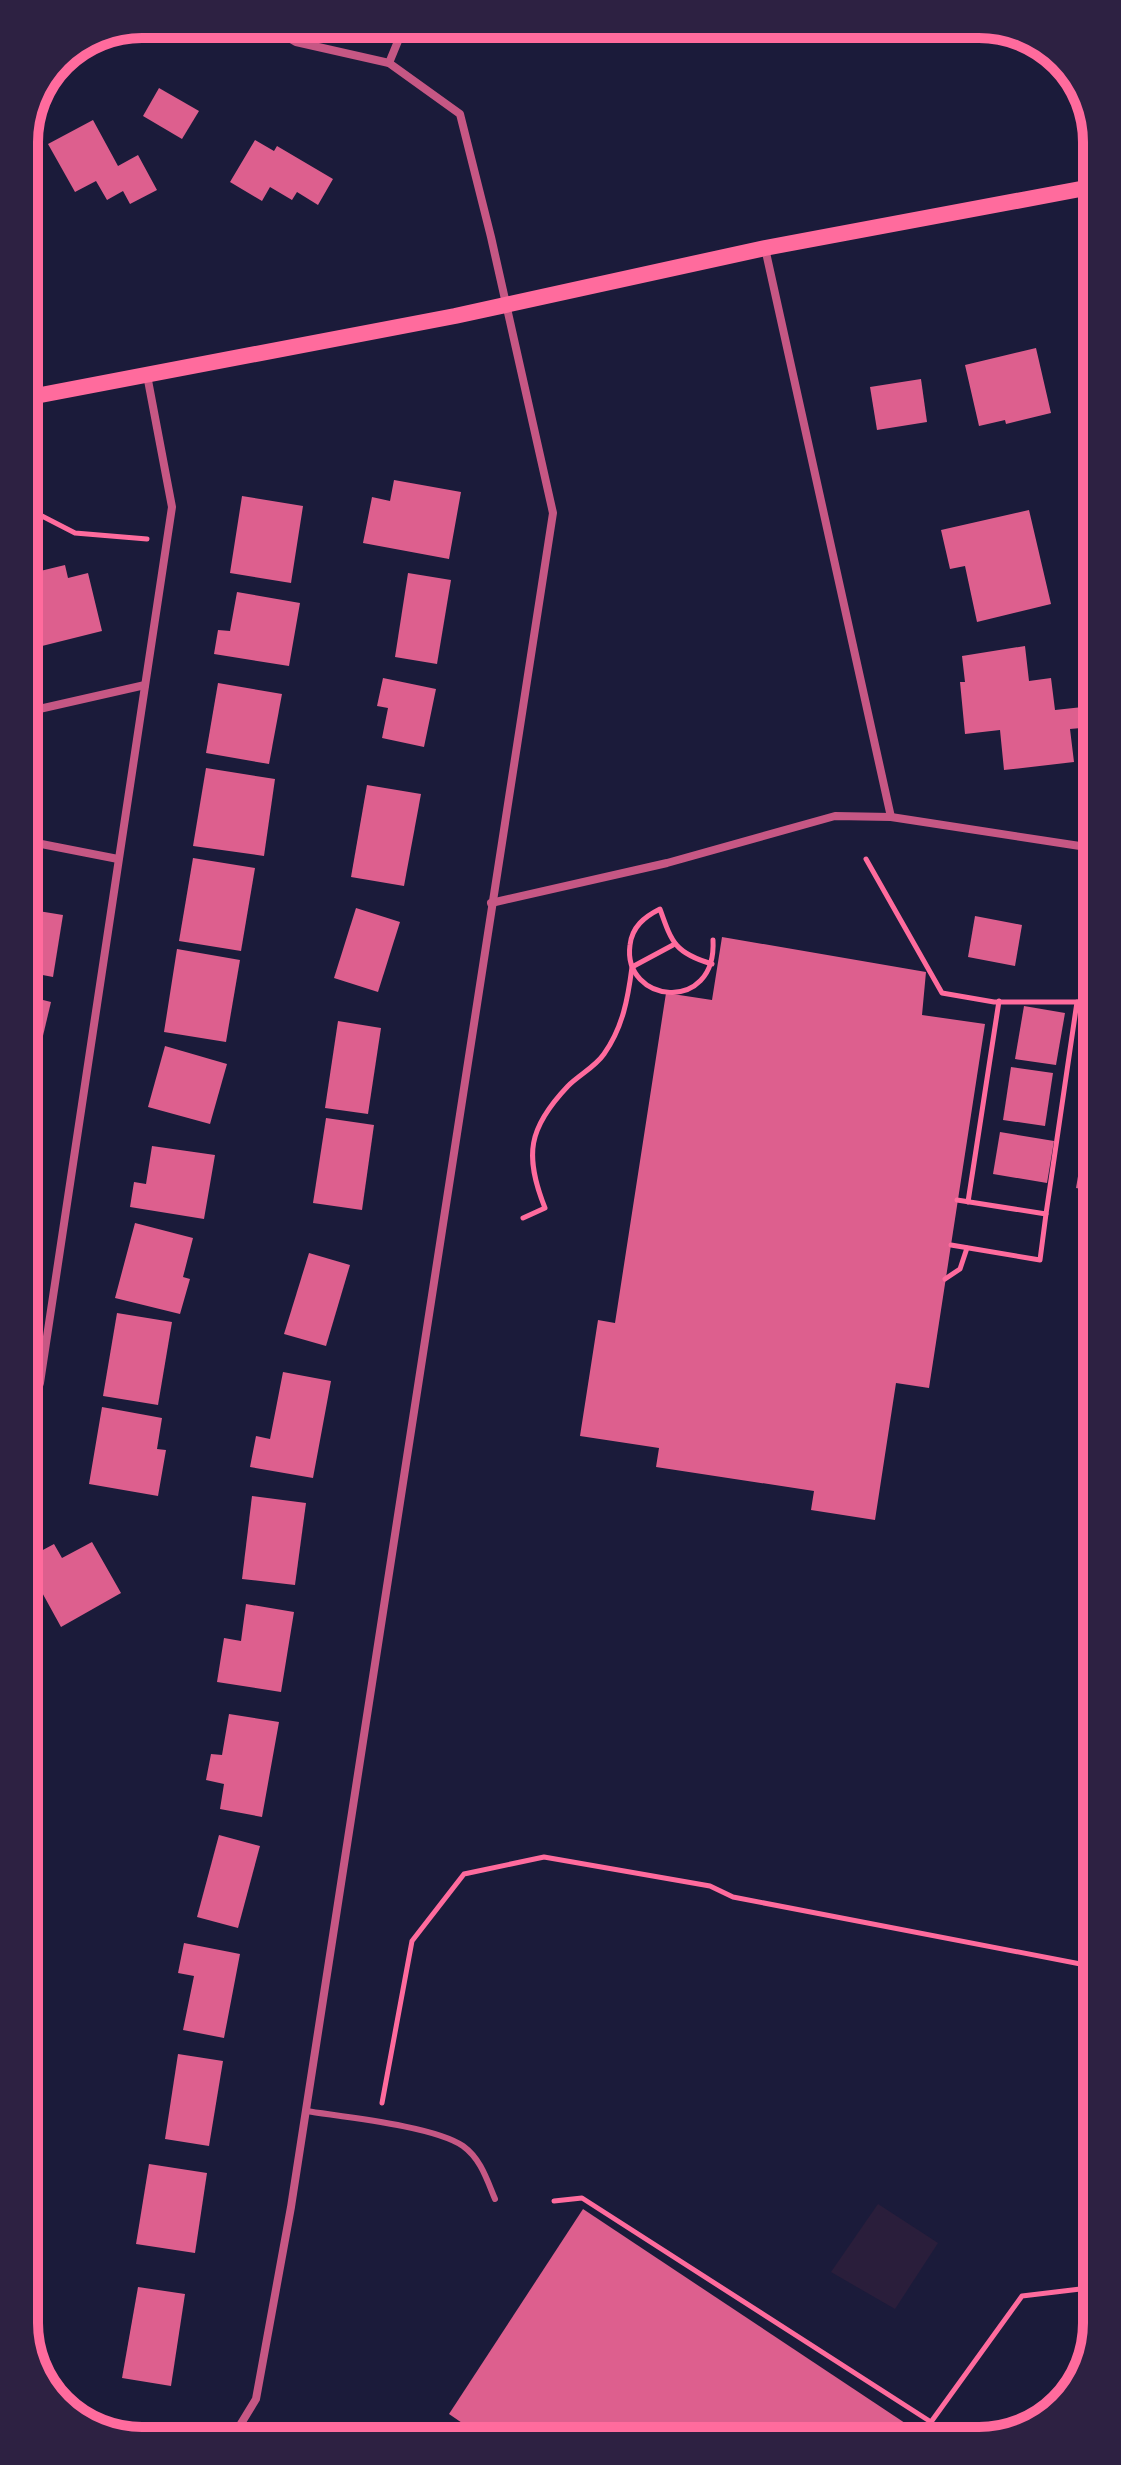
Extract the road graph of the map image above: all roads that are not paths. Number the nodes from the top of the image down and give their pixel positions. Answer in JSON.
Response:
{"nodes":[{"id":1,"x":291,"y":38,"type":"edge"},
{"id":2,"x":399,"y":38,"type":"edge"},
{"id":3,"x":389,"y":63,"type":"junction"},
{"id":4,"x":1083,"y":188,"type":"edge"},
{"id":5,"x":765,"y":248,"type":"junction"},
{"id":6,"x":504,"y":306,"type":"junction"},
{"id":7,"x":147,"y":375,"type":"junction"},
{"id":8,"x":38,"y":396,"type":"edge"},
{"id":9,"x":145,"y":685,"type":"junction"},
{"id":10,"x":38,"y":709,"type":"edge"},
{"id":11,"x":891,"y":817,"type":"junction"},
{"id":12,"x":38,"y":843,"type":"edge"},
{"id":13,"x":1083,"y":846,"type":"edge"},
{"id":14,"x":118,"y":859,"type":"junction"},
{"id":15,"x":491,"y":903,"type":"junction"},
{"id":16,"x":38,"y":1389,"type":"edge"},
{"id":17,"x":306,"y":2111,"type":"junction"},
{"id":18,"x":495,"y":2199,"type":"dead end"},
{"id":19,"x":239,"y":2427,"type":"edge"}],
"edges":[{"from":1,"to":3,"type":"street"},
{"from":2,"to":3,"type":"street"},
{"from":3,"to":6,"type":"street"},
{"from":4,"to":5,"type":"main road"},
{"from":5,"to":6,"type":"main road"},
{"from":5,"to":11,"type":"street"},
{"from":6,"to":7,"type":"main road"},
{"from":6,"to":15,"type":"street"},
{"from":7,"to":8,"type":"main road"},
{"from":7,"to":9,"type":"street"},
{"from":9,"to":10,"type":"street"},
{"from":9,"to":14,"type":"street"},
{"from":11,"to":13,"type":"street"},
{"from":11,"to":15,"type":"street"},
{"from":12,"to":14,"type":"street"},
{"from":14,"to":16,"type":"street"},
{"from":15,"to":17,"type":"street"},
{"from":17,"to":18,"type":"lane"},
{"from":17,"to":19,"type":"street"}]}
